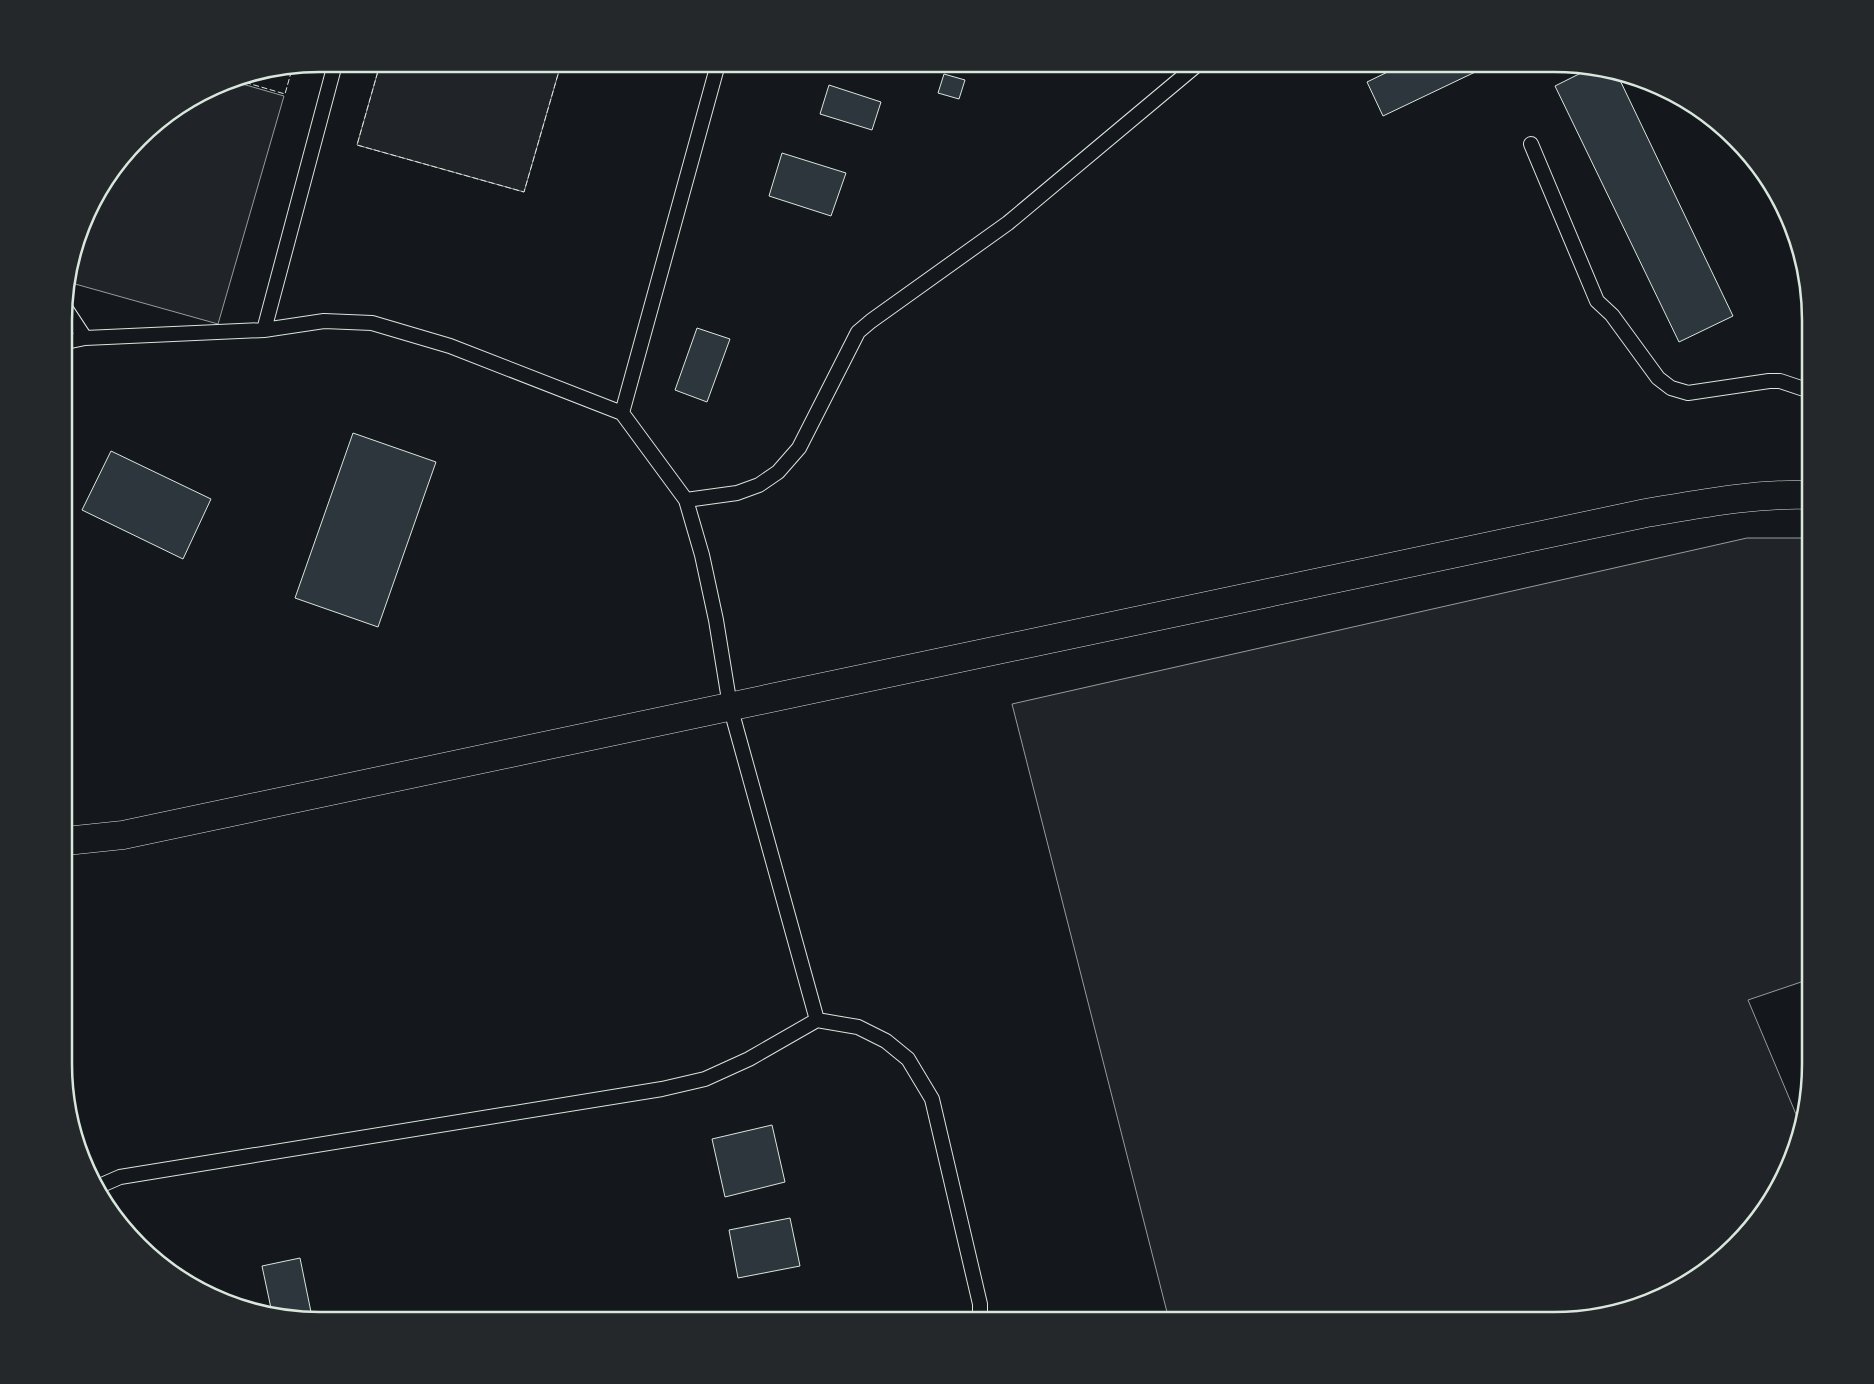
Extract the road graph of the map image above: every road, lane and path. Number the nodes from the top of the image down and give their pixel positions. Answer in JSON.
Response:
{"nodes":[{"id":1,"x":333,"y":72,"type":"edge"},
{"id":2,"x":716,"y":72,"type":"edge"},
{"id":3,"x":1188,"y":72,"type":"edge"},
{"id":4,"x":1531,"y":144,"type":"dead end"},
{"id":5,"x":72,"y":319,"type":"edge"},
{"id":6,"x":264,"y":330,"type":"junction"},
{"id":7,"x":85,"y":338,"type":"junction"},
{"id":8,"x":72,"y":341,"type":"edge"},
{"id":9,"x":1802,"y":388,"type":"edge"},
{"id":10,"x":622,"y":413,"type":"junction"},
{"id":11,"x":1802,"y":495,"type":"edge"},
{"id":12,"x":686,"y":500,"type":"junction"},
{"id":13,"x":730,"y":706,"type":"junction"},
{"id":14,"x":72,"y":840,"type":"edge"},
{"id":15,"x":817,"y":1020,"type":"junction"},
{"id":16,"x":104,"y":1184,"type":"edge"},
{"id":17,"x":980,"y":1312,"type":"edge"}],
"edges":[{"from":1,"to":6,"type":"lane"},
{"from":2,"to":10,"type":"lane"},
{"from":3,"to":12,"type":"lane"},
{"from":4,"to":9,"type":"lane"},
{"from":5,"to":7,"type":"lane"},
{"from":6,"to":7,"type":"lane"},
{"from":6,"to":10,"type":"lane"},
{"from":7,"to":8,"type":"lane"},
{"from":10,"to":12,"type":"lane"},
{"from":11,"to":13,"type":"street"},
{"from":12,"to":13,"type":"lane"},
{"from":13,"to":14,"type":"street"},
{"from":13,"to":15,"type":"lane"},
{"from":15,"to":16,"type":"lane"},
{"from":15,"to":17,"type":"lane"}]}
